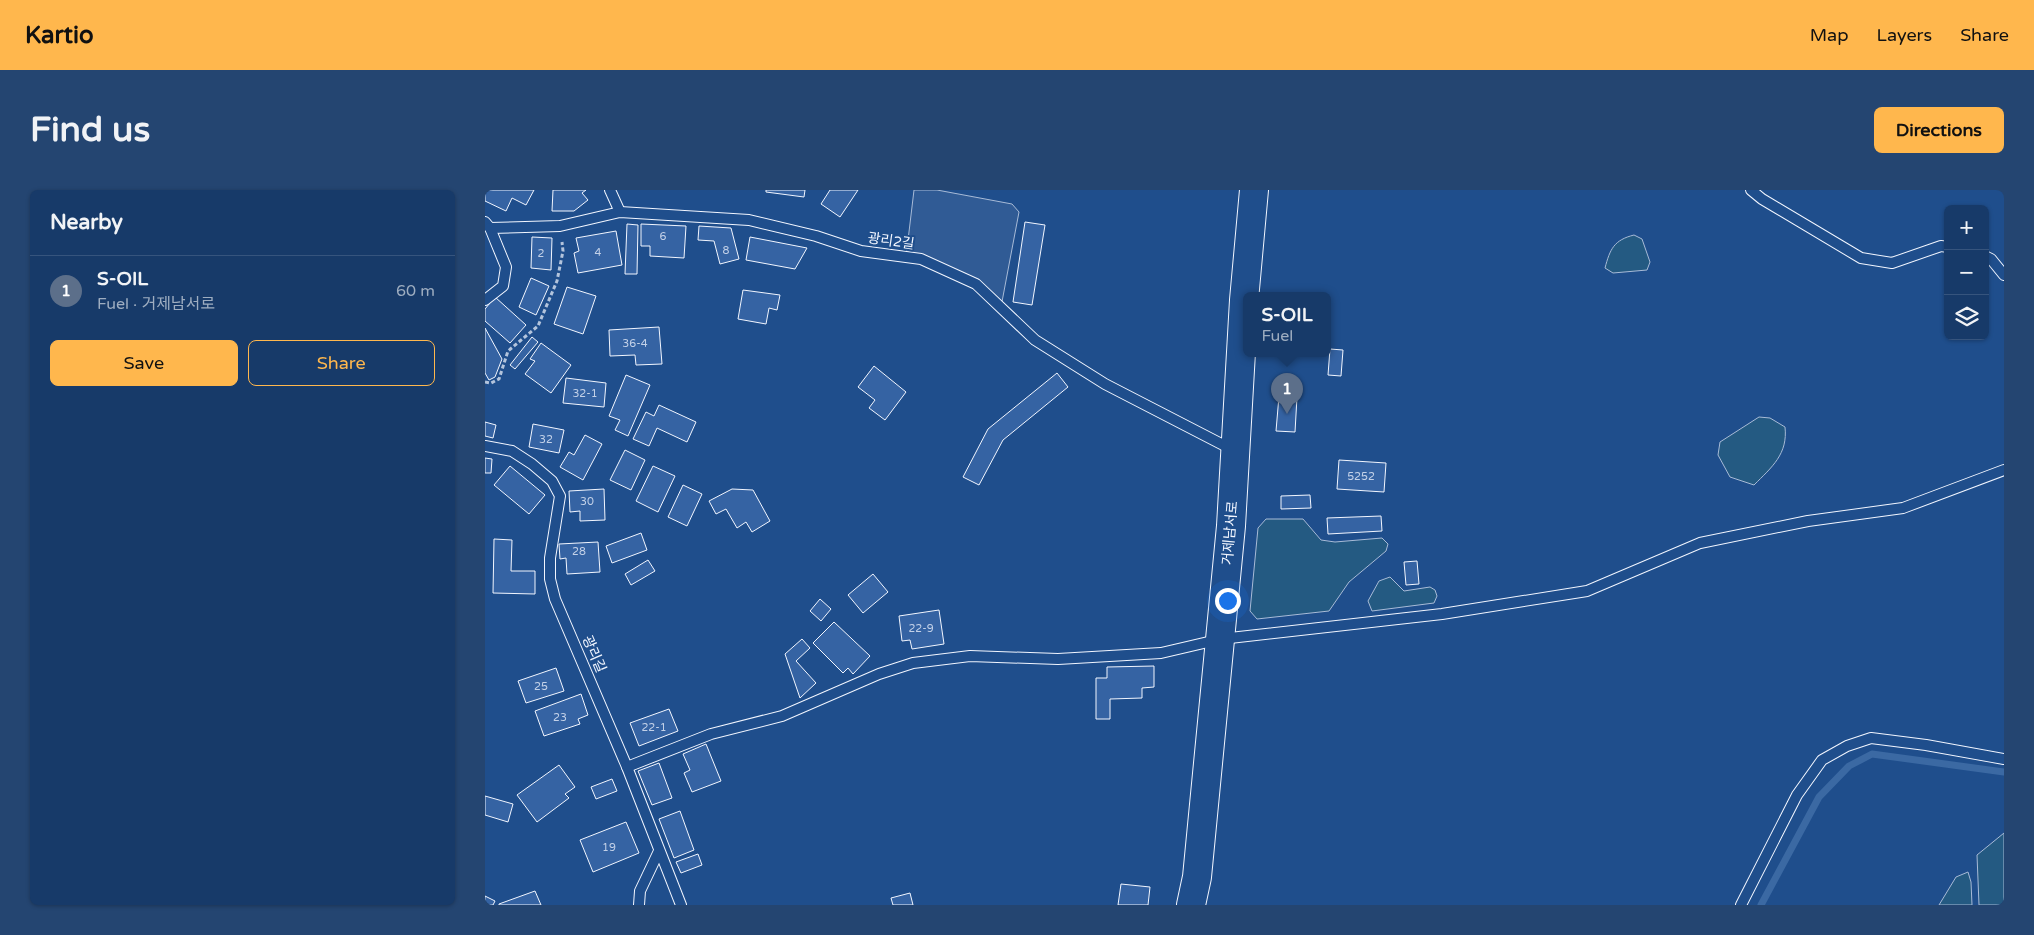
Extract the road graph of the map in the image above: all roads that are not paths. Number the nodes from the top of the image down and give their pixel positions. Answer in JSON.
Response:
{"nodes":[{"id":1,"x":610,"y":190,"type":"edge"},
{"id":2,"x":1254,"y":190,"type":"edge"},
{"id":3,"x":1751,"y":190,"type":"edge"},
{"id":4,"x":620,"y":212,"type":"junction"},
{"id":5,"x":488,"y":225,"type":"edge"},
{"id":6,"x":1944,"y":246,"type":"edge"},
{"id":7,"x":1989,"y":258,"type":"edge"},
{"id":8,"x":2004,"y":275,"type":"edge"},
{"id":9,"x":1245,"y":292,"type":"edge"},
{"id":10,"x":485,"y":300,"type":"edge"},
{"id":11,"x":1243,"y":319,"type":"edge"},
{"id":12,"x":485,"y":446,"type":"edge"},
{"id":13,"x":1236,"y":452,"type":"junction"},
{"id":14,"x":2004,"y":470,"type":"edge"},
{"id":15,"x":1221,"y":639,"type":"junction"},
{"id":16,"x":2004,"y":759,"type":"edge"},
{"id":17,"x":627,"y":767,"type":"junction"},
{"id":18,"x":659,"y":851,"type":"junction"},
{"id":19,"x":639,"y":905,"type":"edge"},
{"id":20,"x":681,"y":905,"type":"edge"},
{"id":21,"x":1191,"y":905,"type":"edge"},
{"id":22,"x":1741,"y":905,"type":"edge"}],
"edges":[{"from":1,"to":4,"type":"lane"},
{"from":2,"to":9,"type":"main road","name":"거제남서로"},
{"from":3,"to":6,"type":"lane"},
{"from":4,"to":5,"type":"lane","name":"광리2길"},
{"from":4,"to":13,"type":"lane","name":"광리2길"},
{"from":5,"to":10,"type":"lane"},
{"from":7,"to":8,"type":"lane"},
{"from":11,"to":13,"type":"main road","name":"거제남서로"},
{"from":12,"to":17,"type":"lane","name":"광리길"},
{"from":13,"to":15,"type":"main road","name":"거제남서로"},
{"from":14,"to":15,"type":"lane"},
{"from":15,"to":17,"type":"lane"},
{"from":15,"to":21,"type":"main road","name":"거제남서로"},
{"from":16,"to":22,"type":"lane"},
{"from":17,"to":18,"type":"lane","name":"광리길"},
{"from":18,"to":19,"type":"lane"},
{"from":18,"to":20,"type":"lane","name":"광리길"}]}
